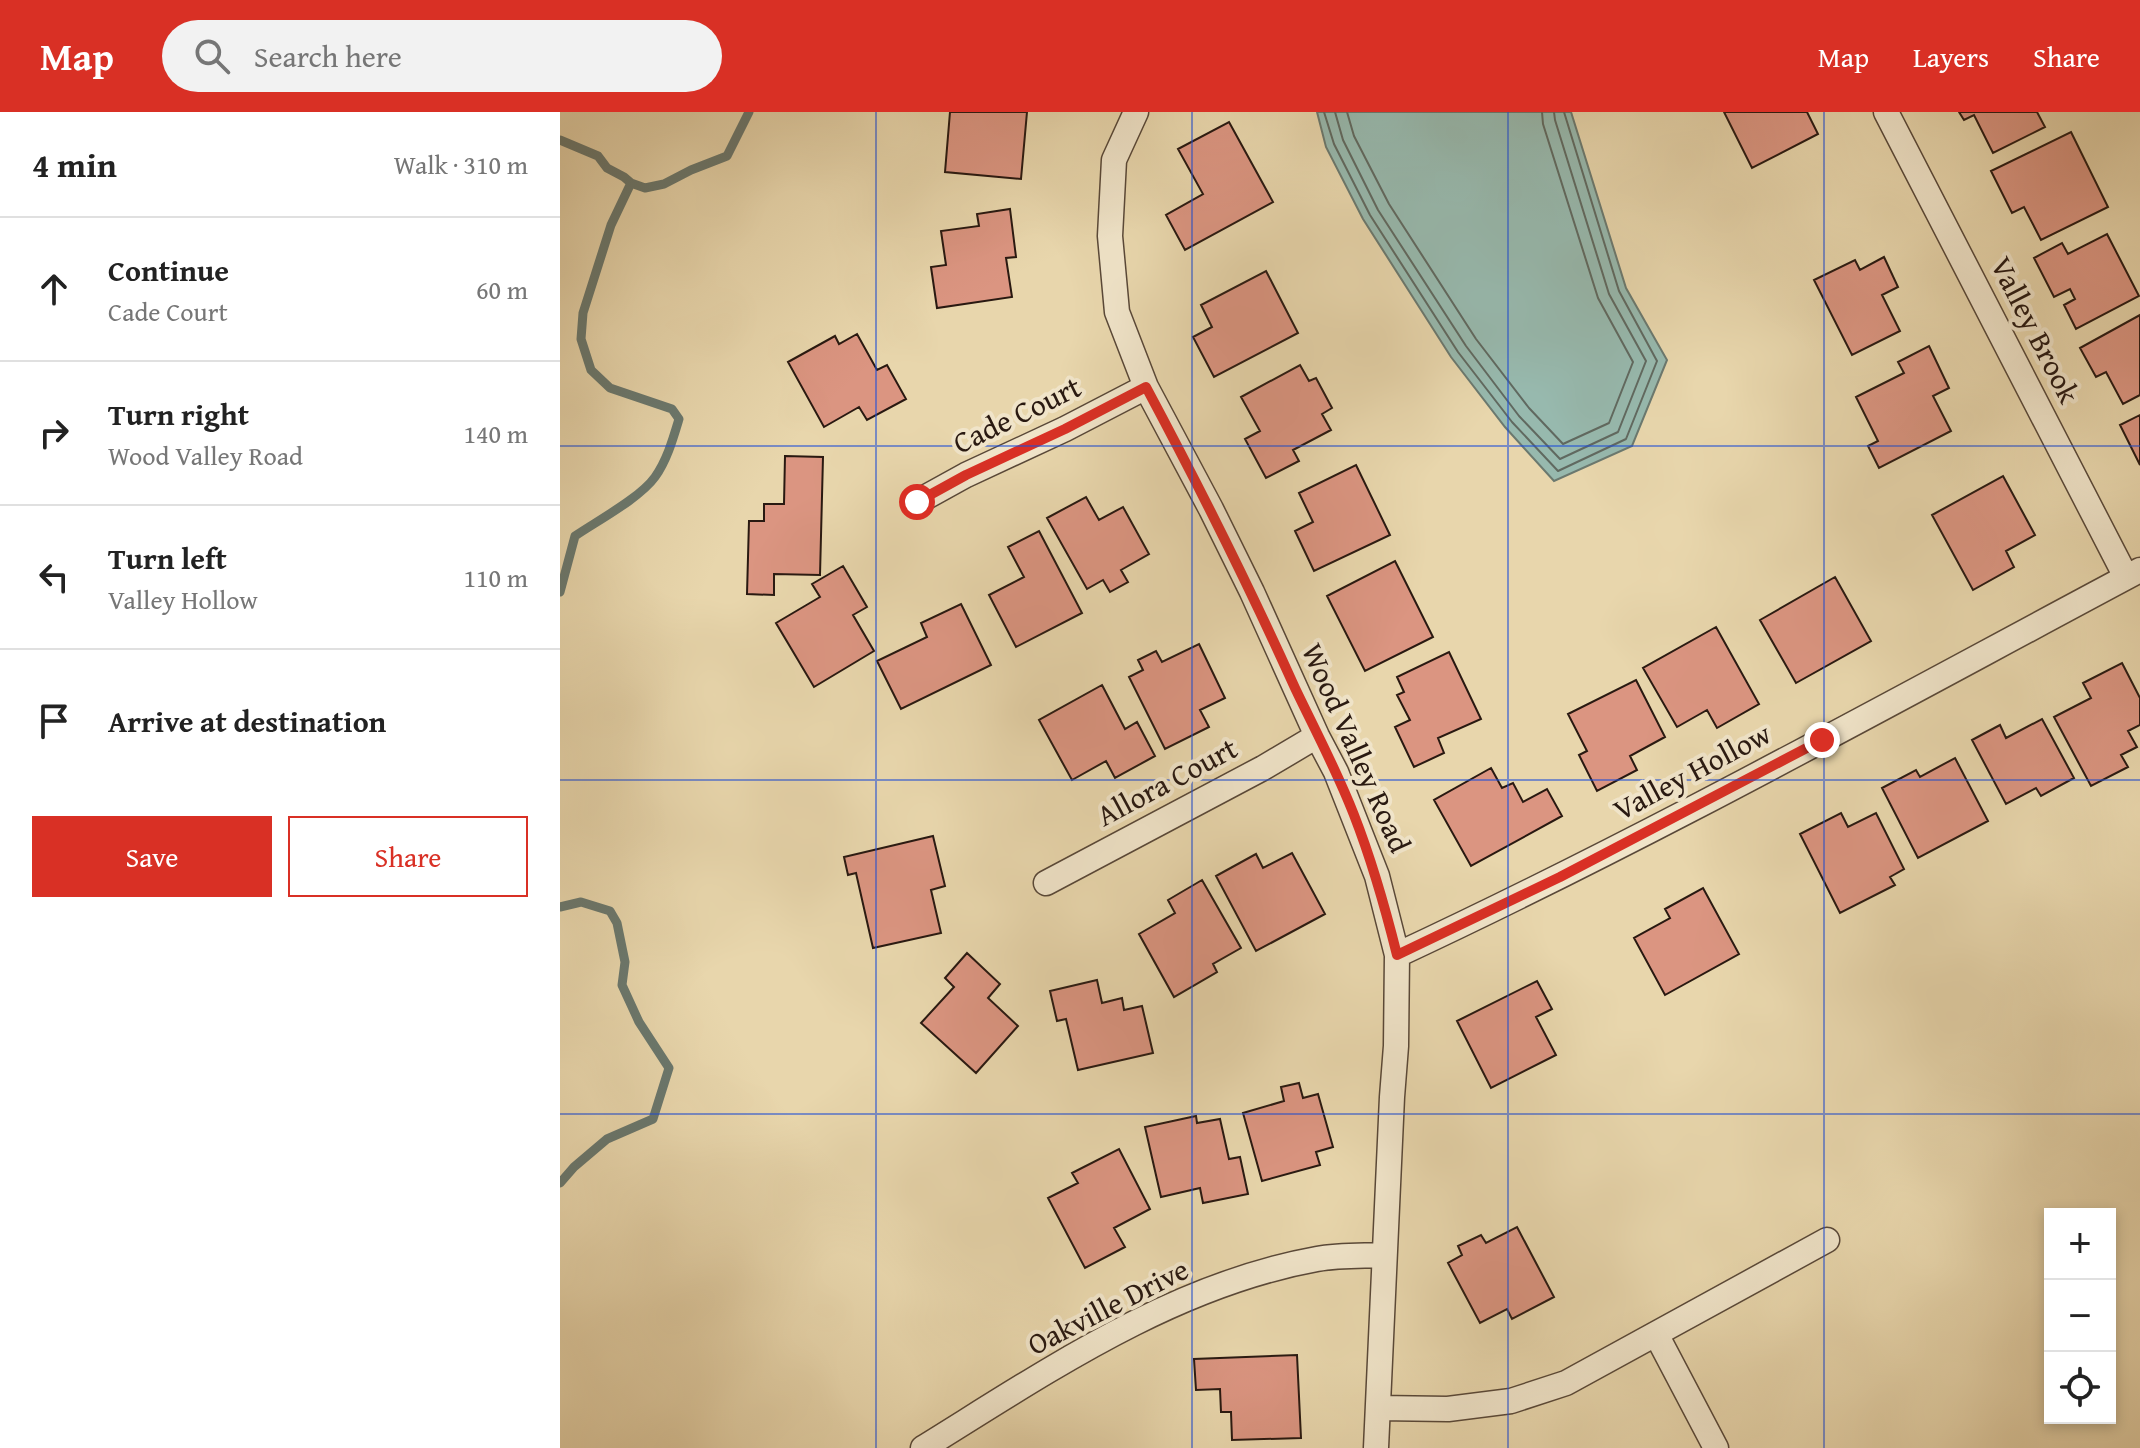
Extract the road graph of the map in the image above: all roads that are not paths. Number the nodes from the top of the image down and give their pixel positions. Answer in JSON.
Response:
{"nodes":[{"id":1,"x":1136,"y":112,"type":"edge"},
{"id":2,"x":1886,"y":112,"type":"edge"},
{"id":3,"x":1146,"y":387,"type":"junction"},
{"id":4,"x":917,"y":502,"type":"dead end"},
{"id":5,"x":2133,"y":574,"type":"edge"},
{"id":6,"x":1317,"y":736,"type":"junction"},
{"id":7,"x":1046,"y":883,"type":"dead end"},
{"id":8,"x":1397,"y":955,"type":"junction"},
{"id":9,"x":1827,"y":1240,"type":"dead end"},
{"id":10,"x":1384,"y":1255,"type":"junction"},
{"id":11,"x":1656,"y":1334,"type":"junction"},
{"id":12,"x":1379,"y":1408,"type":"junction"},
{"id":13,"x":923,"y":1448,"type":"edge"},
{"id":14,"x":1376,"y":1448,"type":"edge"},
{"id":15,"x":1716,"y":1448,"type":"edge"}],
"edges":[{"from":1,"to":3,"type":"street","name":"Wood Valley Road"},
{"from":2,"to":5,"type":"street","name":"Valley Brook"},
{"from":3,"to":4,"type":"street","name":"Cade Court"},
{"from":3,"to":6,"type":"street","name":"Wood Valley Road"},
{"from":5,"to":8,"type":"street","name":"Valley Hollow"},
{"from":6,"to":7,"type":"street","name":"Allora Court"},
{"from":6,"to":8,"type":"street","name":"Wood Valley Road"},
{"from":8,"to":10,"type":"street","name":"Wood Valley Road"},
{"from":9,"to":11,"type":"street"},
{"from":10,"to":12,"type":"street","name":"Wood Valley Road"},
{"from":10,"to":13,"type":"street","name":"Oakville Drive"},
{"from":11,"to":12,"type":"street"},
{"from":11,"to":15,"type":"street"},
{"from":12,"to":14,"type":"street","name":"Wood Valley Road"}]}
